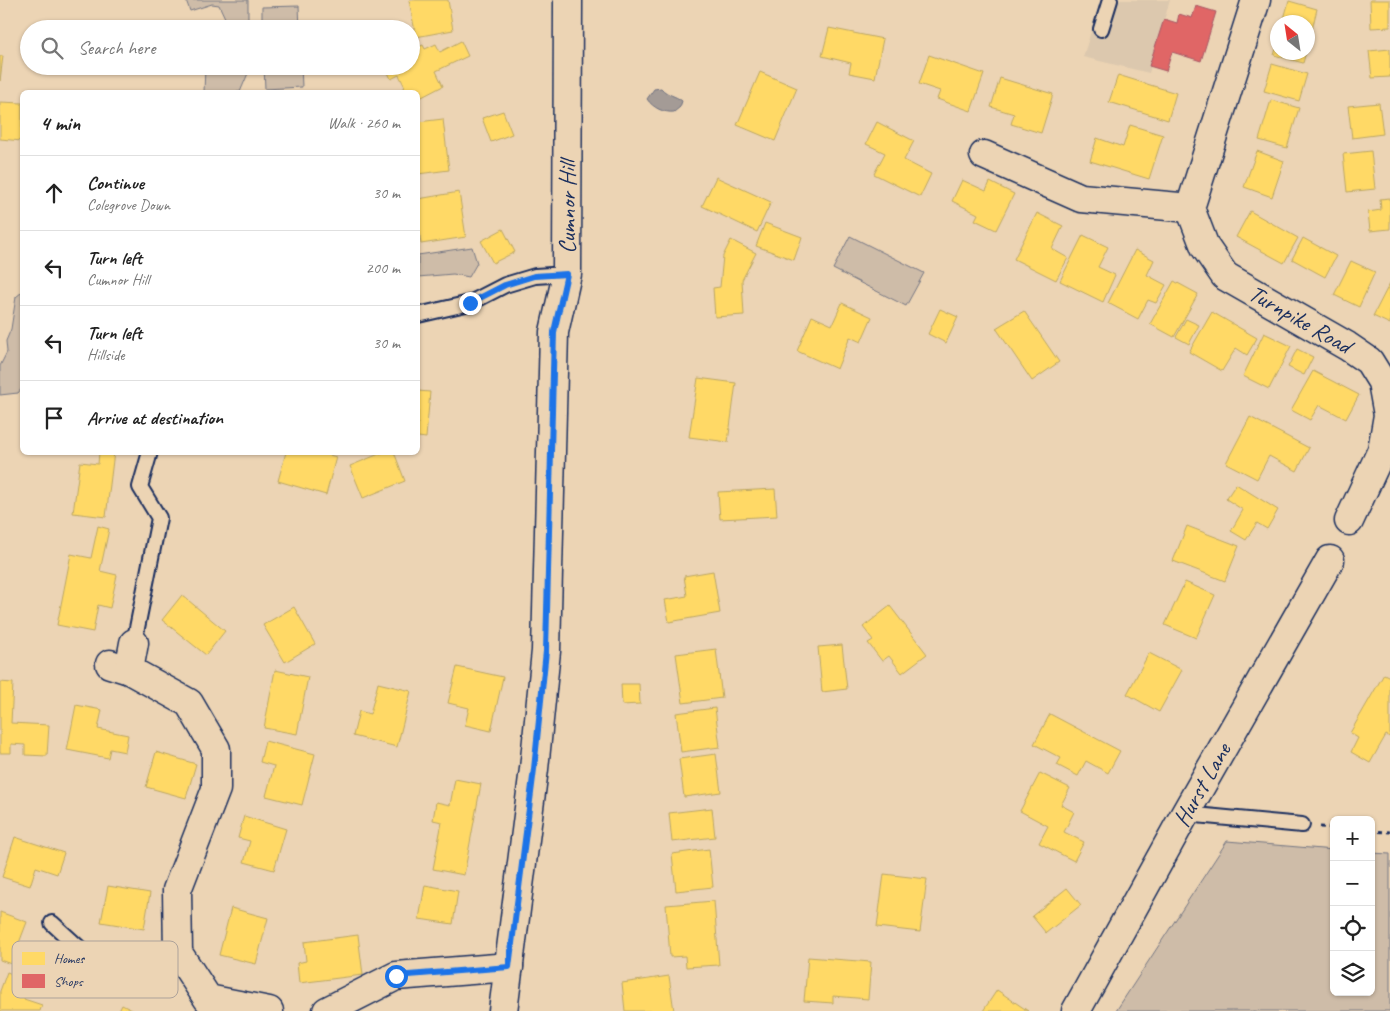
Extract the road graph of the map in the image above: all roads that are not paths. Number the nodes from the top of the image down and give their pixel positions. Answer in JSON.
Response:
{"nodes":[{"id":1,"x":568,"y":0,"type":"edge"},
{"id":2,"x":1110,"y":0,"type":"edge"},
{"id":3,"x":1256,"y":0,"type":"edge"},
{"id":4,"x":1101,"y":29,"type":"dead end"},
{"id":5,"x":984,"y":155,"type":"dead end"},
{"id":6,"x":1190,"y":208,"type":"junction"},
{"id":7,"x":567,"y":274,"type":"junction"},
{"id":8,"x":420,"y":315,"type":"edge"},
{"id":9,"x":149,"y":455,"type":"edge"},
{"id":10,"x":1349,"y":521,"type":"dead end"},
{"id":11,"x":1330,"y":560,"type":"dead end"},
{"id":12,"x":134,"y":643,"type":"joint"},
{"id":13,"x":1185,"y":814,"type":"junction"},
{"id":14,"x":1302,"y":825,"type":"dead end"},
{"id":15,"x":52,"y":923,"type":"dead end"},
{"id":16,"x":72,"y":941,"type":"edge"},
{"id":17,"x":178,"y":941,"type":"edge"},
{"id":18,"x":178,"y":953,"type":"edge"},
{"id":19,"x":509,"y":967,"type":"junction"},
{"id":20,"x":269,"y":1011,"type":"edge"},
{"id":21,"x":327,"y":1011,"type":"edge"},
{"id":22,"x":503,"y":1011,"type":"edge"},
{"id":23,"x":1076,"y":1011,"type":"edge"}],
"edges":[{"from":1,"to":7,"type":"street","name":"Cumnor Hill"},
{"from":2,"to":4,"type":"lane"},
{"from":3,"to":6,"type":"street"},
{"from":5,"to":6,"type":"street"},
{"from":6,"to":10,"type":"street","name":"Turnpike Road"},
{"from":7,"to":8,"type":"lane"},
{"from":7,"to":19,"type":"street","name":"Cumnor Hill"},
{"from":9,"to":12,"type":"lane"},
{"from":11,"to":13,"type":"street","name":"Hurst Lane"},
{"from":12,"to":17,"type":"street"},
{"from":13,"to":14,"type":"lane"},
{"from":13,"to":23,"type":"street","name":"Hurst Lane"},
{"from":15,"to":16,"type":"lane"},
{"from":18,"to":20,"type":"street"},
{"from":19,"to":21,"type":"street"},
{"from":19,"to":22,"type":"street","name":"Cumnor Hill"}]}
